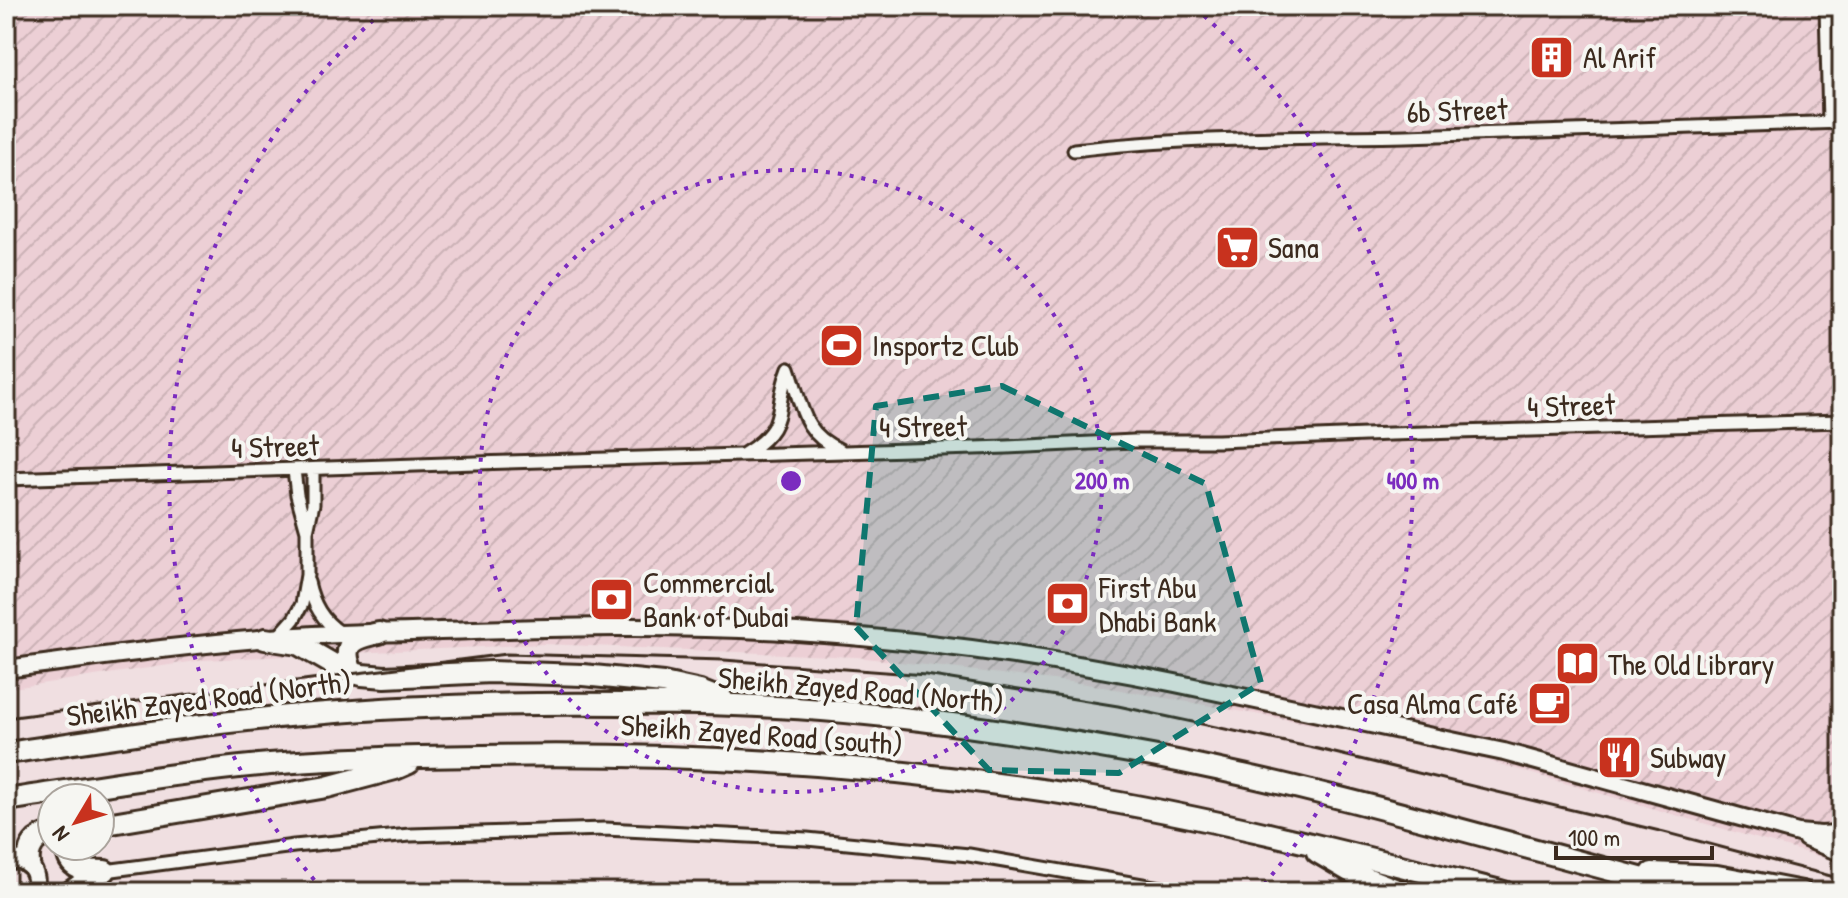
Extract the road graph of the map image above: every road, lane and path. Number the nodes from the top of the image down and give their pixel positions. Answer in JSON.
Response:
{"nodes":[{"id":1,"x":1826,"y":6,"type":"edge"},
{"id":2,"x":1836,"y":122,"type":"edge"},
{"id":3,"x":1074,"y":150,"type":"dead end"},
{"id":4,"x":1842,"y":421,"type":"edge"},
{"id":5,"x":844,"y":452,"type":"junction"},
{"id":6,"x":741,"y":456,"type":"junction"},
{"id":7,"x":313,"y":469,"type":"junction"},
{"id":8,"x":294,"y":470,"type":"junction"},
{"id":9,"x":6,"y":479,"type":"edge"},
{"id":10,"x":307,"y":531,"type":"junction"},
{"id":11,"x":307,"y":575,"type":"junction"},
{"id":12,"x":379,"y":633,"type":"junction"},
{"id":13,"x":342,"y":634,"type":"junction"},
{"id":14,"x":271,"y":638,"type":"junction"},
{"id":15,"x":6,"y":669,"type":"edge"},
{"id":16,"x":353,"y":674,"type":"junction"},
{"id":17,"x":734,"y":705,"type":"junction"},
{"id":18,"x":6,"y":753,"type":"edge"},
{"id":19,"x":423,"y":757,"type":"junction"},
{"id":20,"x":6,"y":800,"type":"edge"},
{"id":21,"x":116,"y":822,"type":"edge"},
{"id":22,"x":1840,"y":837,"type":"edge"},
{"id":23,"x":36,"y":840,"type":"edge"},
{"id":24,"x":1300,"y":841,"type":"junction"},
{"id":25,"x":6,"y":861,"type":"edge"},
{"id":26,"x":72,"y":862,"type":"edge"},
{"id":27,"x":29,"y":863,"type":"junction"},
{"id":28,"x":105,"y":871,"type":"junction"},
{"id":29,"x":1628,"y":875,"type":"junction"},
{"id":30,"x":34,"y":892,"type":"edge"},
{"id":31,"x":67,"y":892,"type":"edge"},
{"id":32,"x":1183,"y":892,"type":"edge"},
{"id":33,"x":1402,"y":892,"type":"edge"},
{"id":34,"x":1504,"y":892,"type":"edge"},
{"id":35,"x":1694,"y":892,"type":"edge"},
{"id":36,"x":1802,"y":892,"type":"edge"}],
"edges":[{"from":1,"to":2,"type":"street"},
{"from":2,"to":3,"type":"street","name":"6b Street"},
{"from":4,"to":5,"type":"street","name":"4 Street"},
{"from":5,"to":6,"type":"street","name":"4 Street"},
{"from":5,"to":6,"type":"street"},
{"from":6,"to":7,"type":"street","name":"4 Street"},
{"from":7,"to":8,"type":"street","name":"4 Street"},
{"from":7,"to":10,"type":"street"},
{"from":8,"to":9,"type":"street","name":"4 Street"},
{"from":8,"to":10,"type":"street"},
{"from":10,"to":11,"type":"street"},
{"from":11,"to":13,"type":"street"},
{"from":11,"to":14,"type":"street"},
{"from":12,"to":13,"type":"street"},
{"from":12,"to":16,"type":"highway"},
{"from":12,"to":22,"type":"street"},
{"from":13,"to":14,"type":"street"},
{"from":14,"to":15,"type":"street"},
{"from":14,"to":16,"type":"highway"},
{"from":16,"to":17,"type":"highway"},
{"from":17,"to":18,"type":"highway","name":"Sheikh Zayed Road (North)"},
{"from":17,"to":29,"type":"highway","name":"Sheikh Zayed Road (North)"},
{"from":19,"to":20,"type":"highway","name":"Sheikh Zayed Road (south)"},
{"from":19,"to":21,"type":"highway"},
{"from":19,"to":24,"type":"highway","name":"Sheikh Zayed Road (south)"},
{"from":23,"to":27,"type":"highway"},
{"from":24,"to":33,"type":"highway"},
{"from":24,"to":34,"type":"highway","name":"Sheikh Zayed Road (south)"},
{"from":25,"to":27,"type":"street"},
{"from":26,"to":28,"type":"highway"},
{"from":27,"to":30,"type":"street"},
{"from":28,"to":31,"type":"street"},
{"from":28,"to":32,"type":"street"},
{"from":29,"to":35,"type":"highway","name":"Sheikh Zayed Road (North)"},
{"from":29,"to":36,"type":"highway"}]}
